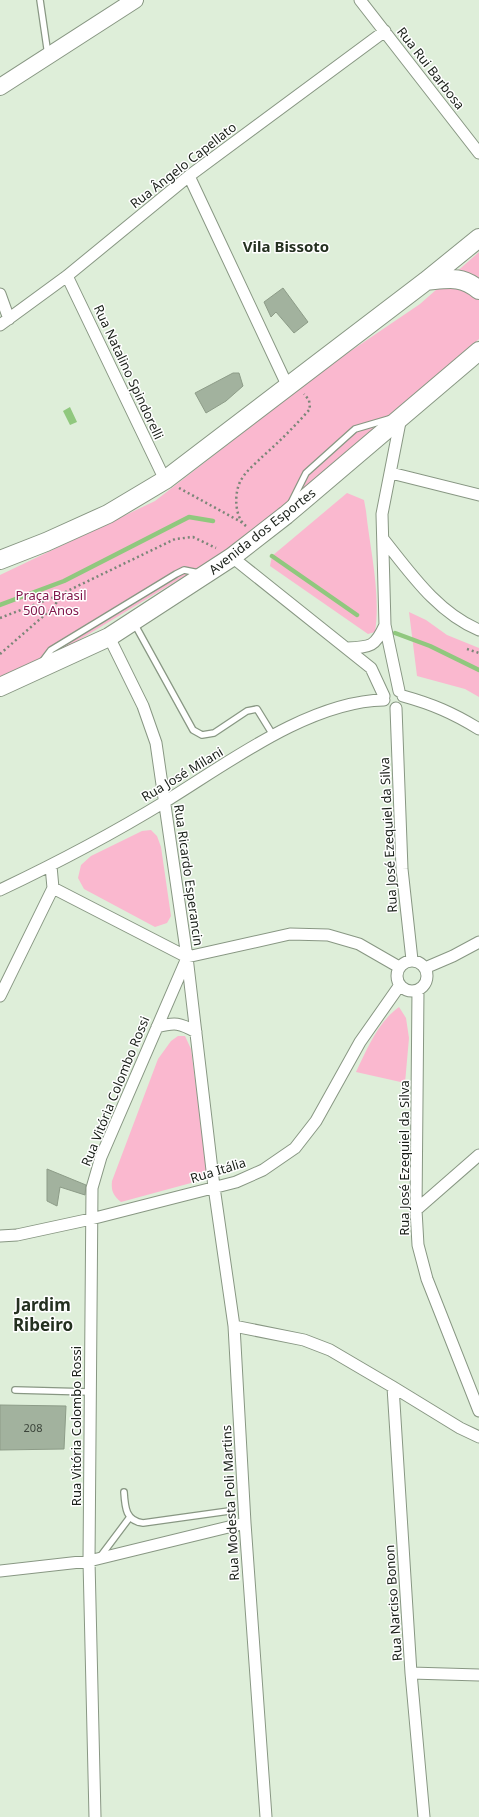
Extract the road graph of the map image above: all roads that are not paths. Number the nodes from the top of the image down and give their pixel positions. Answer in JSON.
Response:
{"nodes":[{"id":1,"x":40,"y":0,"type":"edge"},
{"id":2,"x":135,"y":0,"type":"edge"},
{"id":3,"x":360,"y":0,"type":"edge"},
{"id":4,"x":385,"y":31,"type":"junction"},
{"id":5,"x":48,"y":57,"type":"junction"},
{"id":6,"x":0,"y":88,"type":"edge"},
{"id":7,"x":479,"y":153,"type":"edge"},
{"id":8,"x":189,"y":176,"type":"junction"},
{"id":9,"x":479,"y":238,"type":"edge"},
{"id":10,"x":67,"y":276,"type":"junction"},
{"id":11,"x":426,"y":281,"type":"junction"},
{"id":12,"x":479,"y":290,"type":"edge"},
{"id":13,"x":0,"y":294,"type":"edge"},
{"id":14,"x":5,"y":322,"type":"edge"},
{"id":15,"x":478,"y":350,"type":"edge"},
{"id":16,"x":292,"y":384,"type":"junction"},
{"id":17,"x":401,"y":416,"type":"junction"},
{"id":18,"x":391,"y":473,"type":"junction"},
{"id":19,"x":165,"y":480,"type":"junction"},
{"id":20,"x":479,"y":495,"type":"edge"},
{"id":21,"x":384,"y":540,"type":"junction"},
{"id":22,"x":232,"y":557,"type":"junction"},
{"id":23,"x":0,"y":560,"type":"edge"},
{"id":24,"x":205,"y":575,"type":"junction"},
{"id":25,"x":133,"y":621,"type":"junction"},
{"id":26,"x":385,"y":625,"type":"junction"},
{"id":27,"x":479,"y":630,"type":"edge"},
{"id":28,"x":109,"y":637,"type":"junction"},
{"id":29,"x":347,"y":648,"type":"junction"},
{"id":30,"x":36,"y":670,"type":"junction"},
{"id":31,"x":0,"y":687,"type":"edge"},
{"id":32,"x":401,"y":693,"type":"junction"},
{"id":33,"x":384,"y":698,"type":"junction"},
{"id":34,"x":396,"y":708,"type":"junction"},
{"id":35,"x":479,"y":729,"type":"edge"},
{"id":36,"x":273,"y":735,"type":"junction"},
{"id":37,"x":165,"y":802,"type":"junction"},
{"id":38,"x":51,"y":866,"type":"junction"},
{"id":39,"x":53,"y":888,"type":"junction"},
{"id":40,"x":0,"y":890,"type":"edge"},
{"id":41,"x":479,"y":942,"type":"edge"},
{"id":42,"x":187,"y":957,"type":"junction"},
{"id":43,"x":412,"y":960,"type":"junction"},
{"id":44,"x":399,"y":967,"type":"junction"},
{"id":45,"x":425,"y":968,"type":"junction"},
{"id":46,"x":400,"y":985,"type":"junction"},
{"id":47,"x":418,"y":990,"type":"junction"},
{"id":48,"x":0,"y":996,"type":"edge"},
{"id":49,"x":157,"y":1027,"type":"junction"},
{"id":50,"x":196,"y":1032,"type":"junction"},
{"id":51,"x":479,"y":1155,"type":"edge"},
{"id":52,"x":214,"y":1188,"type":"junction"},
{"id":53,"x":416,"y":1210,"type":"junction"},
{"id":54,"x":91,"y":1219,"type":"junction"},
{"id":55,"x":0,"y":1236,"type":"edge"},
{"id":56,"x":234,"y":1326,"type":"junction"},
{"id":57,"x":393,"y":1387,"type":"junction"},
{"id":58,"x":15,"y":1390,"type":"dead end"},
{"id":59,"x":90,"y":1392,"type":"junction"},
{"id":60,"x":479,"y":1410,"type":"edge"},
{"id":61,"x":479,"y":1438,"type":"edge"},
{"id":62,"x":124,"y":1492,"type":"dead end"},
{"id":63,"x":229,"y":1511,"type":"dead end"},
{"id":64,"x":130,"y":1517,"type":"junction"},
{"id":65,"x":245,"y":1523,"type":"junction"},
{"id":66,"x":94,"y":1560,"type":"junction"},
{"id":67,"x":0,"y":1571,"type":"edge"},
{"id":68,"x":411,"y":1673,"type":"junction"},
{"id":69,"x":479,"y":1675,"type":"edge"},
{"id":70,"x":95,"y":1817,"type":"edge"},
{"id":71,"x":266,"y":1817,"type":"edge"},
{"id":72,"x":424,"y":1817,"type":"edge"}],
"edges":[{"from":1,"to":5,"type":"lane"},
{"from":2,"to":5,"type":"main road"},
{"from":3,"to":4,"type":"street","name":"Rua Rui Barbosa"},
{"from":4,"to":7,"type":"street","name":"Rua Rui Barbosa"},
{"from":4,"to":8,"type":"street","name":"Rua Ângelo Capellato"},
{"from":5,"to":6,"type":"main road"},
{"from":8,"to":10,"type":"street","name":"Rua Ângelo Capellato"},
{"from":8,"to":16,"type":"street"},
{"from":9,"to":11,"type":"main road"},
{"from":10,"to":14,"type":"street","name":"Rua Ângelo Capellato"},
{"from":10,"to":19,"type":"street","name":"Rua Natalino Spindorelli"},
{"from":11,"to":12,"type":"main road"},
{"from":11,"to":16,"type":"main road"},
{"from":13,"to":14,"type":"street"},
{"from":15,"to":17,"type":"main road","name":"Avenida dos Esportes"},
{"from":16,"to":19,"type":"main road"},
{"from":17,"to":18,"type":"street"},
{"from":17,"to":22,"type":"main road","name":"Avenida dos Esportes"},
{"from":18,"to":20,"type":"street"},
{"from":18,"to":21,"type":"street"},
{"from":19,"to":23,"type":"main road"},
{"from":21,"to":26,"type":"street"},
{"from":21,"to":27,"type":"street"},
{"from":22,"to":24,"type":"main road","name":"Avenida dos Esportes"},
{"from":22,"to":29,"type":"street"},
{"from":24,"to":25,"type":"main road","name":"Avenida dos Esportes"},
{"from":24,"to":30,"type":"lane"},
{"from":25,"to":28,"type":"main road","name":"Avenida dos Esportes"},
{"from":25,"to":36,"type":"lane"},
{"from":26,"to":29,"type":"street"},
{"from":26,"to":32,"type":"street"},
{"from":28,"to":30,"type":"main road","name":"Avenida dos Esportes"},
{"from":28,"to":37,"type":"street","name":"Rua Ricardo Esperancin"},
{"from":29,"to":33,"type":"street"},
{"from":30,"to":31,"type":"main road","name":"Avenida dos Esportes"},
{"from":32,"to":33,"type":"street"},
{"from":32,"to":34,"type":"street"},
{"from":32,"to":35,"type":"street"},
{"from":33,"to":34,"type":"street"},
{"from":33,"to":36,"type":"street","name":"Rua José Milani"},
{"from":34,"to":43,"type":"street","name":"Rua José Ezequiel da Silva"},
{"from":36,"to":37,"type":"street","name":"Rua José Milani"},
{"from":37,"to":38,"type":"street","name":"Rua José Milani"},
{"from":37,"to":42,"type":"street","name":"Rua Ricardo Esperancin"},
{"from":38,"to":39,"type":"street"},
{"from":38,"to":40,"type":"street","name":"Rua José Milani"},
{"from":39,"to":42,"type":"street"},
{"from":39,"to":48,"type":"street"},
{"from":41,"to":45,"type":"street"},
{"from":42,"to":44,"type":"street"},
{"from":42,"to":49,"type":"street","name":"Rua Vitória Colombo Rossi"},
{"from":42,"to":50,"type":"street","name":"Rua Ricardo Esperancin"},
{"from":43,"to":44,"type":"street"},
{"from":43,"to":45,"type":"street"},
{"from":44,"to":46,"type":"street"},
{"from":45,"to":47,"type":"street"},
{"from":46,"to":47,"type":"street"},
{"from":46,"to":52,"type":"street","name":"Rua Itália"},
{"from":47,"to":53,"type":"street","name":"Rua José Ezequiel da Silva"},
{"from":49,"to":50,"type":"street"},
{"from":49,"to":54,"type":"street","name":"Rua Vitória Colombo Rossi"},
{"from":50,"to":52,"type":"street","name":"Rua Ricardo Esperancin"},
{"from":51,"to":53,"type":"street"},
{"from":52,"to":54,"type":"street","name":"Rua Itália"},
{"from":52,"to":56,"type":"street","name":"Rua Modesta Poli Martins"},
{"from":53,"to":60,"type":"street","name":"Rua José Ezequiel da Silva"},
{"from":54,"to":55,"type":"street","name":"Rua Itália"},
{"from":54,"to":59,"type":"street","name":"Rua Vitória Colombo Rossi"},
{"from":56,"to":57,"type":"street"},
{"from":56,"to":65,"type":"street","name":"Rua Modesta Poli Martins"},
{"from":57,"to":61,"type":"street"},
{"from":57,"to":68,"type":"street","name":"Rua Narciso Bonon"},
{"from":58,"to":59,"type":"lane"},
{"from":59,"to":66,"type":"street","name":"Rua Vitória Colombo Rossi"},
{"from":62,"to":64,"type":"lane"},
{"from":63,"to":64,"type":"lane"},
{"from":64,"to":66,"type":"lane"},
{"from":65,"to":66,"type":"street"},
{"from":65,"to":71,"type":"street","name":"Rua Modesta Poli Martins"},
{"from":66,"to":67,"type":"street"},
{"from":66,"to":70,"type":"street","name":"Rua Vitória Colombo Rossi"},
{"from":68,"to":69,"type":"street"},
{"from":68,"to":72,"type":"street","name":"Rua Narciso Bonon"}]}
